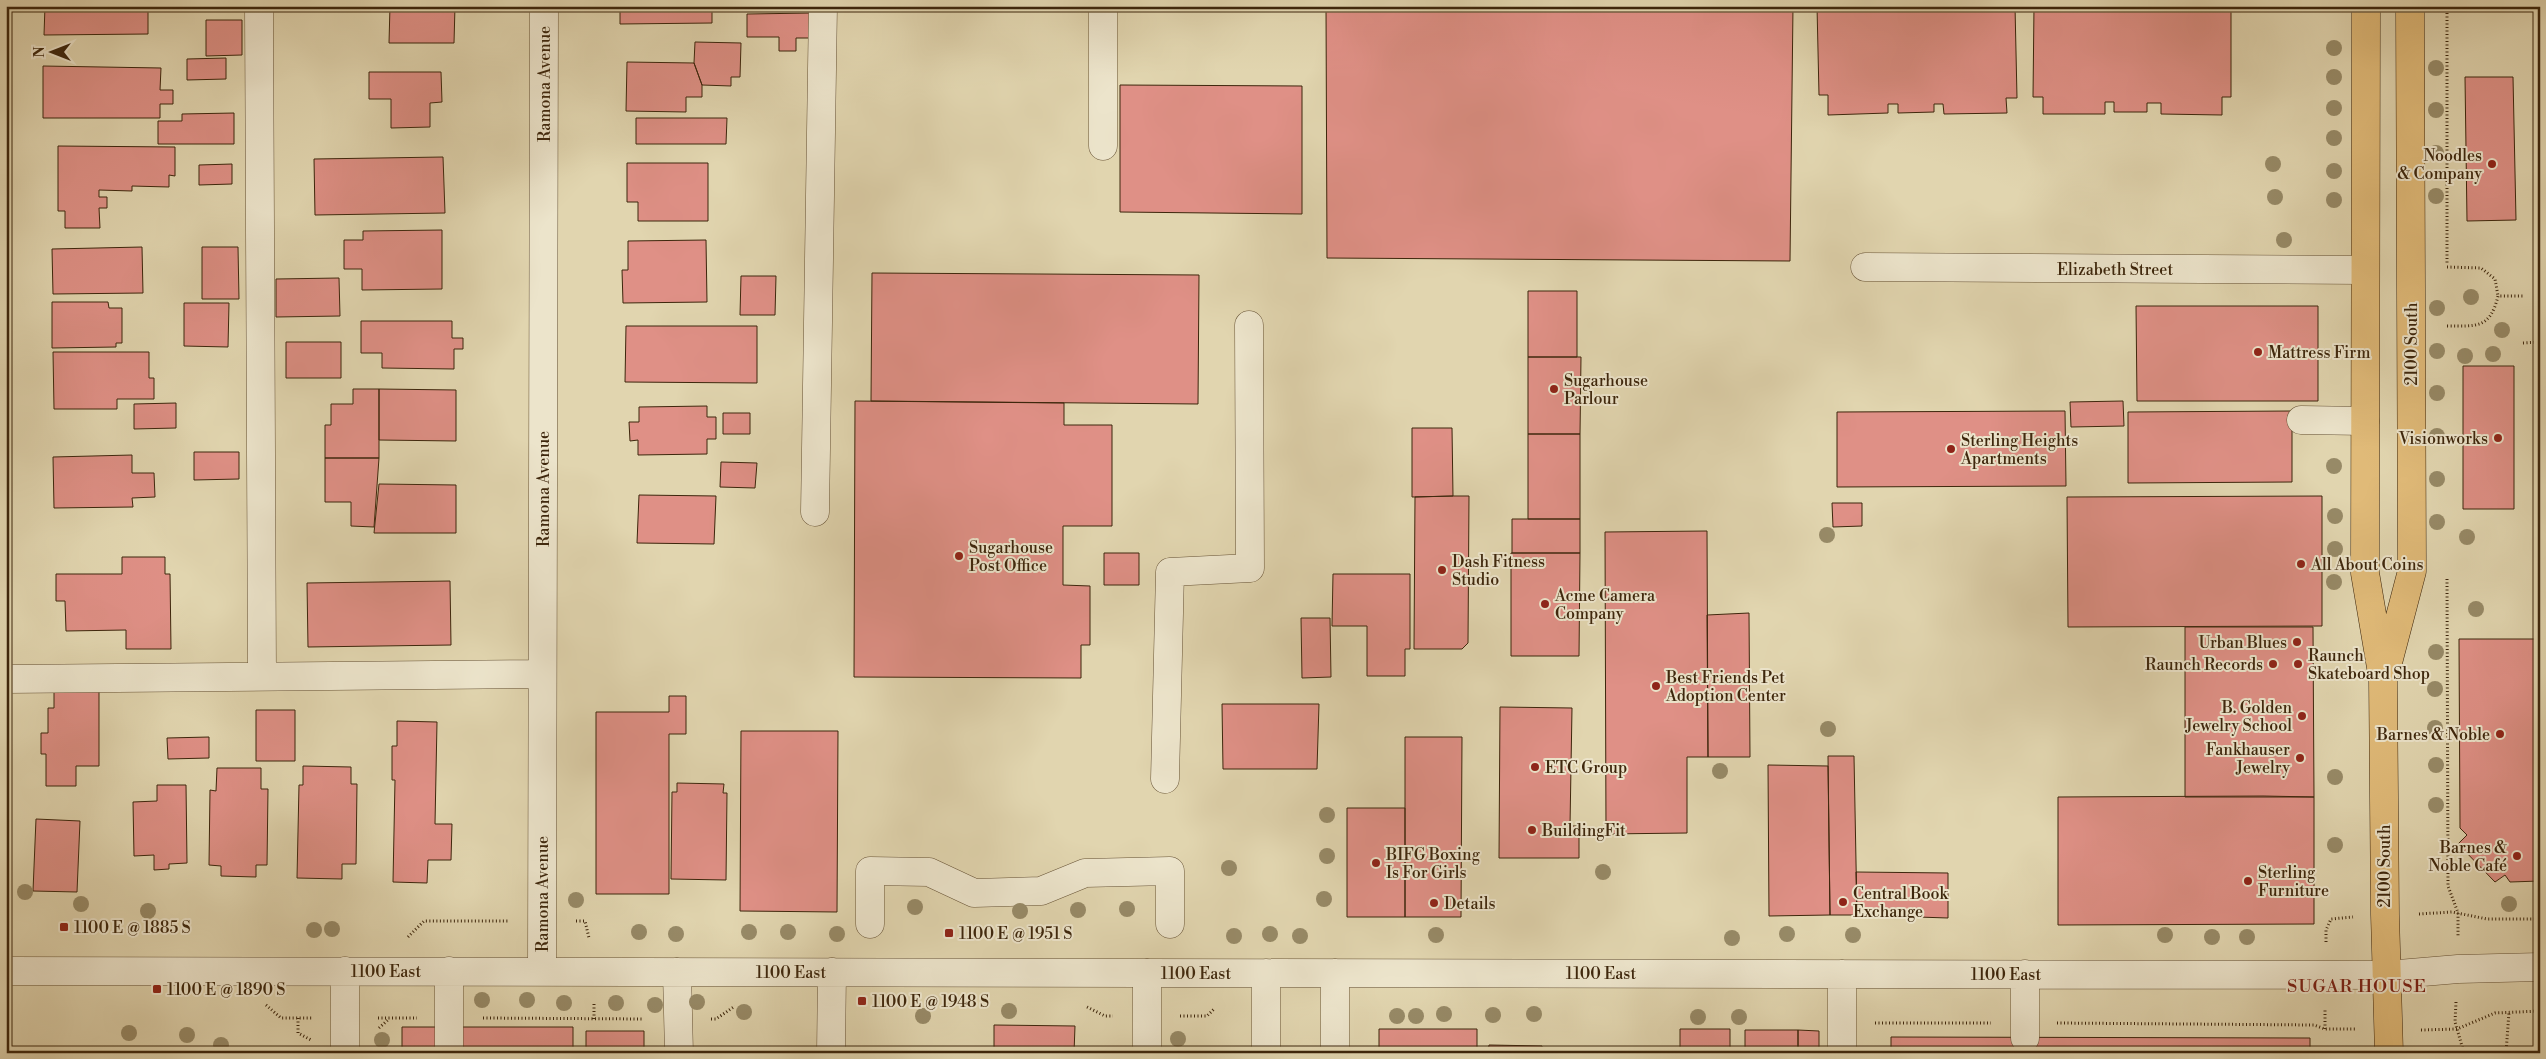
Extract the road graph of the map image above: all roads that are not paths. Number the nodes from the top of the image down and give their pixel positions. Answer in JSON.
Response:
{"nodes":[{"id":1,"x":259,"y":6,"type":"edge"},
{"id":2,"x":544,"y":6,"type":"edge"},
{"id":3,"x":823,"y":6,"type":"edge"},
{"id":4,"x":1104,"y":6,"type":"edge"},
{"id":5,"x":2366,"y":6,"type":"edge"},
{"id":6,"x":2405,"y":8,"type":"edge"},
{"id":7,"x":1103,"y":146,"type":"dead end"},
{"id":8,"x":1865,"y":267,"type":"dead end"},
{"id":9,"x":2365,"y":270,"type":"junction"},
{"id":10,"x":1249,"y":325,"type":"dead end"},
{"id":11,"x":2301,"y":420,"type":"dead end"},
{"id":12,"x":2365,"y":421,"type":"junction"},
{"id":13,"x":816,"y":512,"type":"dead end"},
{"id":14,"x":542,"y":674,"type":"junction"},
{"id":15,"x":262,"y":675,"type":"junction"},
{"id":16,"x":6,"y":679,"type":"edge"},
{"id":17,"x":2383,"y":679,"type":"junction"},
{"id":18,"x":1165,"y":779,"type":"dead end"},
{"id":19,"x":870,"y":924,"type":"dead end"},
{"id":20,"x":1170,"y":924,"type":"dead end"},
{"id":21,"x":2540,"y":966,"type":"edge"},
{"id":22,"x":6,"y":971,"type":"edge"},
{"id":23,"x":345,"y":972,"type":"junction"},
{"id":24,"x":449,"y":972,"type":"junction"},
{"id":25,"x":542,"y":972,"type":"junction"},
{"id":26,"x":677,"y":972,"type":"junction"},
{"id":27,"x":832,"y":972,"type":"junction"},
{"id":28,"x":1147,"y":973,"type":"junction"},
{"id":29,"x":1266,"y":973,"type":"junction"},
{"id":30,"x":1335,"y":973,"type":"junction"},
{"id":31,"x":1842,"y":974,"type":"junction"},
{"id":32,"x":2025,"y":974,"type":"junction"},
{"id":33,"x":2386,"y":975,"type":"junction"},
{"id":34,"x":2025,"y":1030,"type":"road end"},
{"id":35,"x":345,"y":1053,"type":"edge"},
{"id":36,"x":450,"y":1053,"type":"edge"},
{"id":37,"x":679,"y":1053,"type":"edge"},
{"id":38,"x":831,"y":1053,"type":"edge"},
{"id":39,"x":1147,"y":1053,"type":"edge"},
{"id":40,"x":1266,"y":1053,"type":"edge"},
{"id":41,"x":1335,"y":1053,"type":"edge"},
{"id":42,"x":1842,"y":1053,"type":"edge"},
{"id":43,"x":2389,"y":1053,"type":"edge"}],
"edges":[{"from":1,"to":15,"type":"street"},
{"from":2,"to":14,"type":"street","name":"Ramona Avenue"},
{"from":3,"to":13,"type":"street"},
{"from":4,"to":7,"type":"street"},
{"from":5,"to":9,"type":"main road","name":"2100 South"},
{"from":6,"to":17,"type":"main road","name":"2100 South"},
{"from":8,"to":9,"type":"street","name":"Elizabeth Street"},
{"from":9,"to":12,"type":"main road","name":"2100 South"},
{"from":10,"to":18,"type":"street"},
{"from":11,"to":12,"type":"street"},
{"from":12,"to":17,"type":"main road","name":"2100 South"},
{"from":14,"to":15,"type":"street"},
{"from":14,"to":25,"type":"street","name":"Ramona Avenue"},
{"from":15,"to":16,"type":"street"},
{"from":17,"to":33,"type":"main road","name":"2100 South"},
{"from":19,"to":20,"type":"street"},
{"from":21,"to":33,"type":"street","name":"1100 East"},
{"from":22,"to":23,"type":"street","name":"1100 East"},
{"from":23,"to":24,"type":"street","name":"1100 East"},
{"from":23,"to":35,"type":"street"},
{"from":24,"to":25,"type":"street","name":"1100 East"},
{"from":24,"to":36,"type":"street"},
{"from":25,"to":26,"type":"street","name":"1100 East"},
{"from":26,"to":27,"type":"street","name":"1100 East"},
{"from":26,"to":37,"type":"street"},
{"from":27,"to":28,"type":"street","name":"1100 East"},
{"from":27,"to":38,"type":"street"},
{"from":28,"to":29,"type":"street","name":"1100 East"},
{"from":28,"to":39,"type":"street"},
{"from":29,"to":30,"type":"street","name":"1100 East"},
{"from":29,"to":40,"type":"street"},
{"from":30,"to":31,"type":"street","name":"1100 East"},
{"from":30,"to":41,"type":"street"},
{"from":31,"to":32,"type":"street","name":"1100 East"},
{"from":31,"to":42,"type":"street"},
{"from":32,"to":33,"type":"street","name":"1100 East"},
{"from":32,"to":34,"type":"street"},
{"from":33,"to":43,"type":"main road","name":"2100 South"}]}
